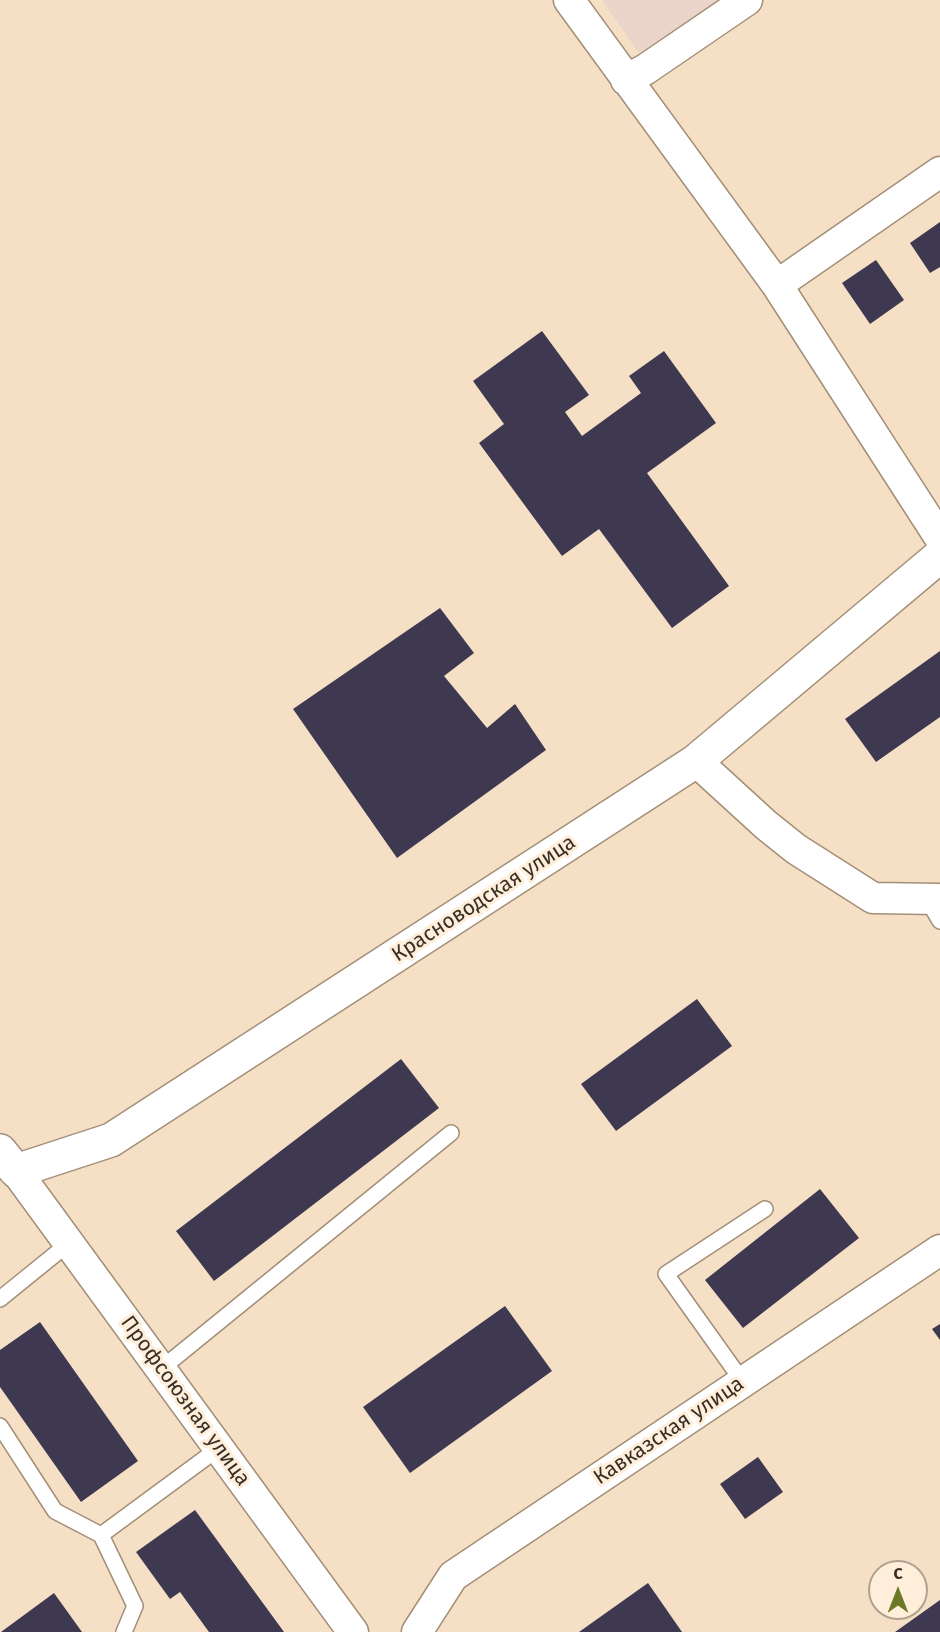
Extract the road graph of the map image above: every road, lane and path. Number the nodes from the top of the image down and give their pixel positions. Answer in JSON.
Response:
{"nodes":[{"id":1,"x":569,"y":0,"type":"edge"},
{"id":2,"x":747,"y":0,"type":"edge"},
{"id":3,"x":626,"y":80,"type":"junction"},
{"id":4,"x":940,"y":172,"type":"edge"},
{"id":5,"x":777,"y":285,"type":"junction"},
{"id":6,"x":940,"y":538,"type":"edge"},
{"id":7,"x":940,"y":556,"type":"edge"},
{"id":8,"x":696,"y":761,"type":"junction"},
{"id":9,"x":936,"y":906,"type":"edge"},
{"id":10,"x":451,"y":1133,"type":"dead end"},
{"id":11,"x":8,"y":1161,"type":"edge"},
{"id":12,"x":765,"y":1209,"type":"dead end"},
{"id":13,"x":69,"y":1243,"type":"junction"},
{"id":14,"x":940,"y":1250,"type":"edge"},
{"id":15,"x":0,"y":1299,"type":"edge"},
{"id":16,"x":161,"y":1369,"type":"junction"},
{"id":17,"x":743,"y":1382,"type":"junction"},
{"id":18,"x":0,"y":1426,"type":"edge"},
{"id":19,"x":219,"y":1448,"type":"junction"},
{"id":20,"x":101,"y":1535,"type":"junction"},
{"id":21,"x":123,"y":1632,"type":"edge"},
{"id":22,"x":354,"y":1632,"type":"edge"},
{"id":23,"x":417,"y":1632,"type":"edge"}],
"edges":[{"from":1,"to":3,"type":"street"},
{"from":2,"to":3,"type":"street"},
{"from":3,"to":5,"type":"street"},
{"from":4,"to":5,"type":"street"},
{"from":5,"to":6,"type":"street"},
{"from":7,"to":8,"type":"main road","name":"Красноводская улица"},
{"from":8,"to":9,"type":"street"},
{"from":8,"to":11,"type":"main road","name":"Красноводская улица"},
{"from":10,"to":16,"type":"lane"},
{"from":11,"to":13,"type":"street","name":"Профсоюзная улица"},
{"from":12,"to":17,"type":"lane"},
{"from":13,"to":15,"type":"lane"},
{"from":13,"to":16,"type":"street","name":"Профсоюзная улица"},
{"from":14,"to":17,"type":"street","name":"Кавказская улица"},
{"from":16,"to":19,"type":"street","name":"Профсоюзная улица"},
{"from":17,"to":23,"type":"street","name":"Кавказская улица"},
{"from":18,"to":20,"type":"lane"},
{"from":19,"to":20,"type":"lane"},
{"from":19,"to":22,"type":"street","name":"Профсоюзная улица"},
{"from":20,"to":21,"type":"lane"}]}
